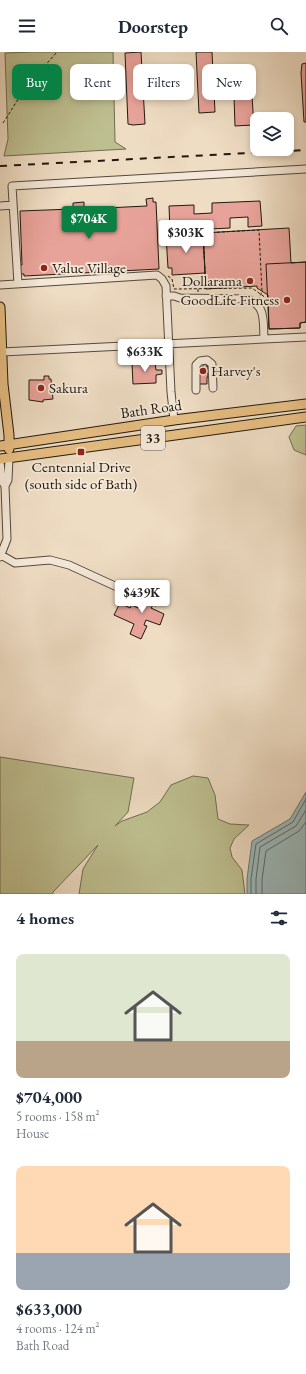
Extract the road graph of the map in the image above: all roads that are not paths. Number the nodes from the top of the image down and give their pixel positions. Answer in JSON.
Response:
{"nodes":[{"id":1,"x":306,"y":169,"type":"edge"},
{"id":2,"x":13,"y":205,"type":"junction"},
{"id":3,"x":0,"y":206,"type":"edge"},
{"id":4,"x":18,"y":284,"type":"junction"},
{"id":5,"x":0,"y":285,"type":"edge"},
{"id":6,"x":166,"y":296,"type":"junction"},
{"id":7,"x":0,"y":307,"type":"edge"},
{"id":8,"x":306,"y":337,"type":"edge"},
{"id":9,"x":264,"y":339,"type":"junction"},
{"id":10,"x":169,"y":345,"type":"junction"},
{"id":11,"x":2,"y":352,"type":"junction"},
{"id":12,"x":214,"y":388,"type":"dead end"},
{"id":13,"x":196,"y":390,"type":"dead end"},
{"id":14,"x":306,"y":404,"type":"edge"},
{"id":15,"x":306,"y":417,"type":"edge"},
{"id":16,"x":174,"y":420,"type":"junction"},
{"id":17,"x":10,"y":444,"type":"junction"},
{"id":18,"x":0,"y":446,"type":"edge"},
{"id":19,"x":3,"y":459,"type":"edge"},
{"id":20,"x":0,"y":556,"type":"edge"},
{"id":21,"x":117,"y":587,"type":"dead end"}],
"edges":[{"from":1,"to":2,"type":"lane"},
{"from":2,"to":3,"type":"lane"},
{"from":2,"to":4,"type":"lane"},
{"from":4,"to":5,"type":"lane"},
{"from":4,"to":6,"type":"lane"},
{"from":6,"to":9,"type":"lane"},
{"from":6,"to":10,"type":"lane"},
{"from":7,"to":11,"type":"main road"},
{"from":8,"to":9,"type":"lane"},
{"from":9,"to":10,"type":"lane"},
{"from":10,"to":11,"type":"lane"},
{"from":10,"to":16,"type":"lane"},
{"from":11,"to":17,"type":"main road"},
{"from":12,"to":13,"type":"lane"},
{"from":14,"to":16,"type":"main road","name":"Bath Road","number":"33"},
{"from":15,"to":19,"type":"main road","name":"Bath Road","number":"33"},
{"from":16,"to":17,"type":"main road","name":"Bath Road","number":"33"},
{"from":17,"to":18,"type":"main road","name":"Bath Road","number":"33"},
{"from":17,"to":19,"type":"main road"},
{"from":19,"to":20,"type":"lane"},
{"from":20,"to":21,"type":"lane"}]}
